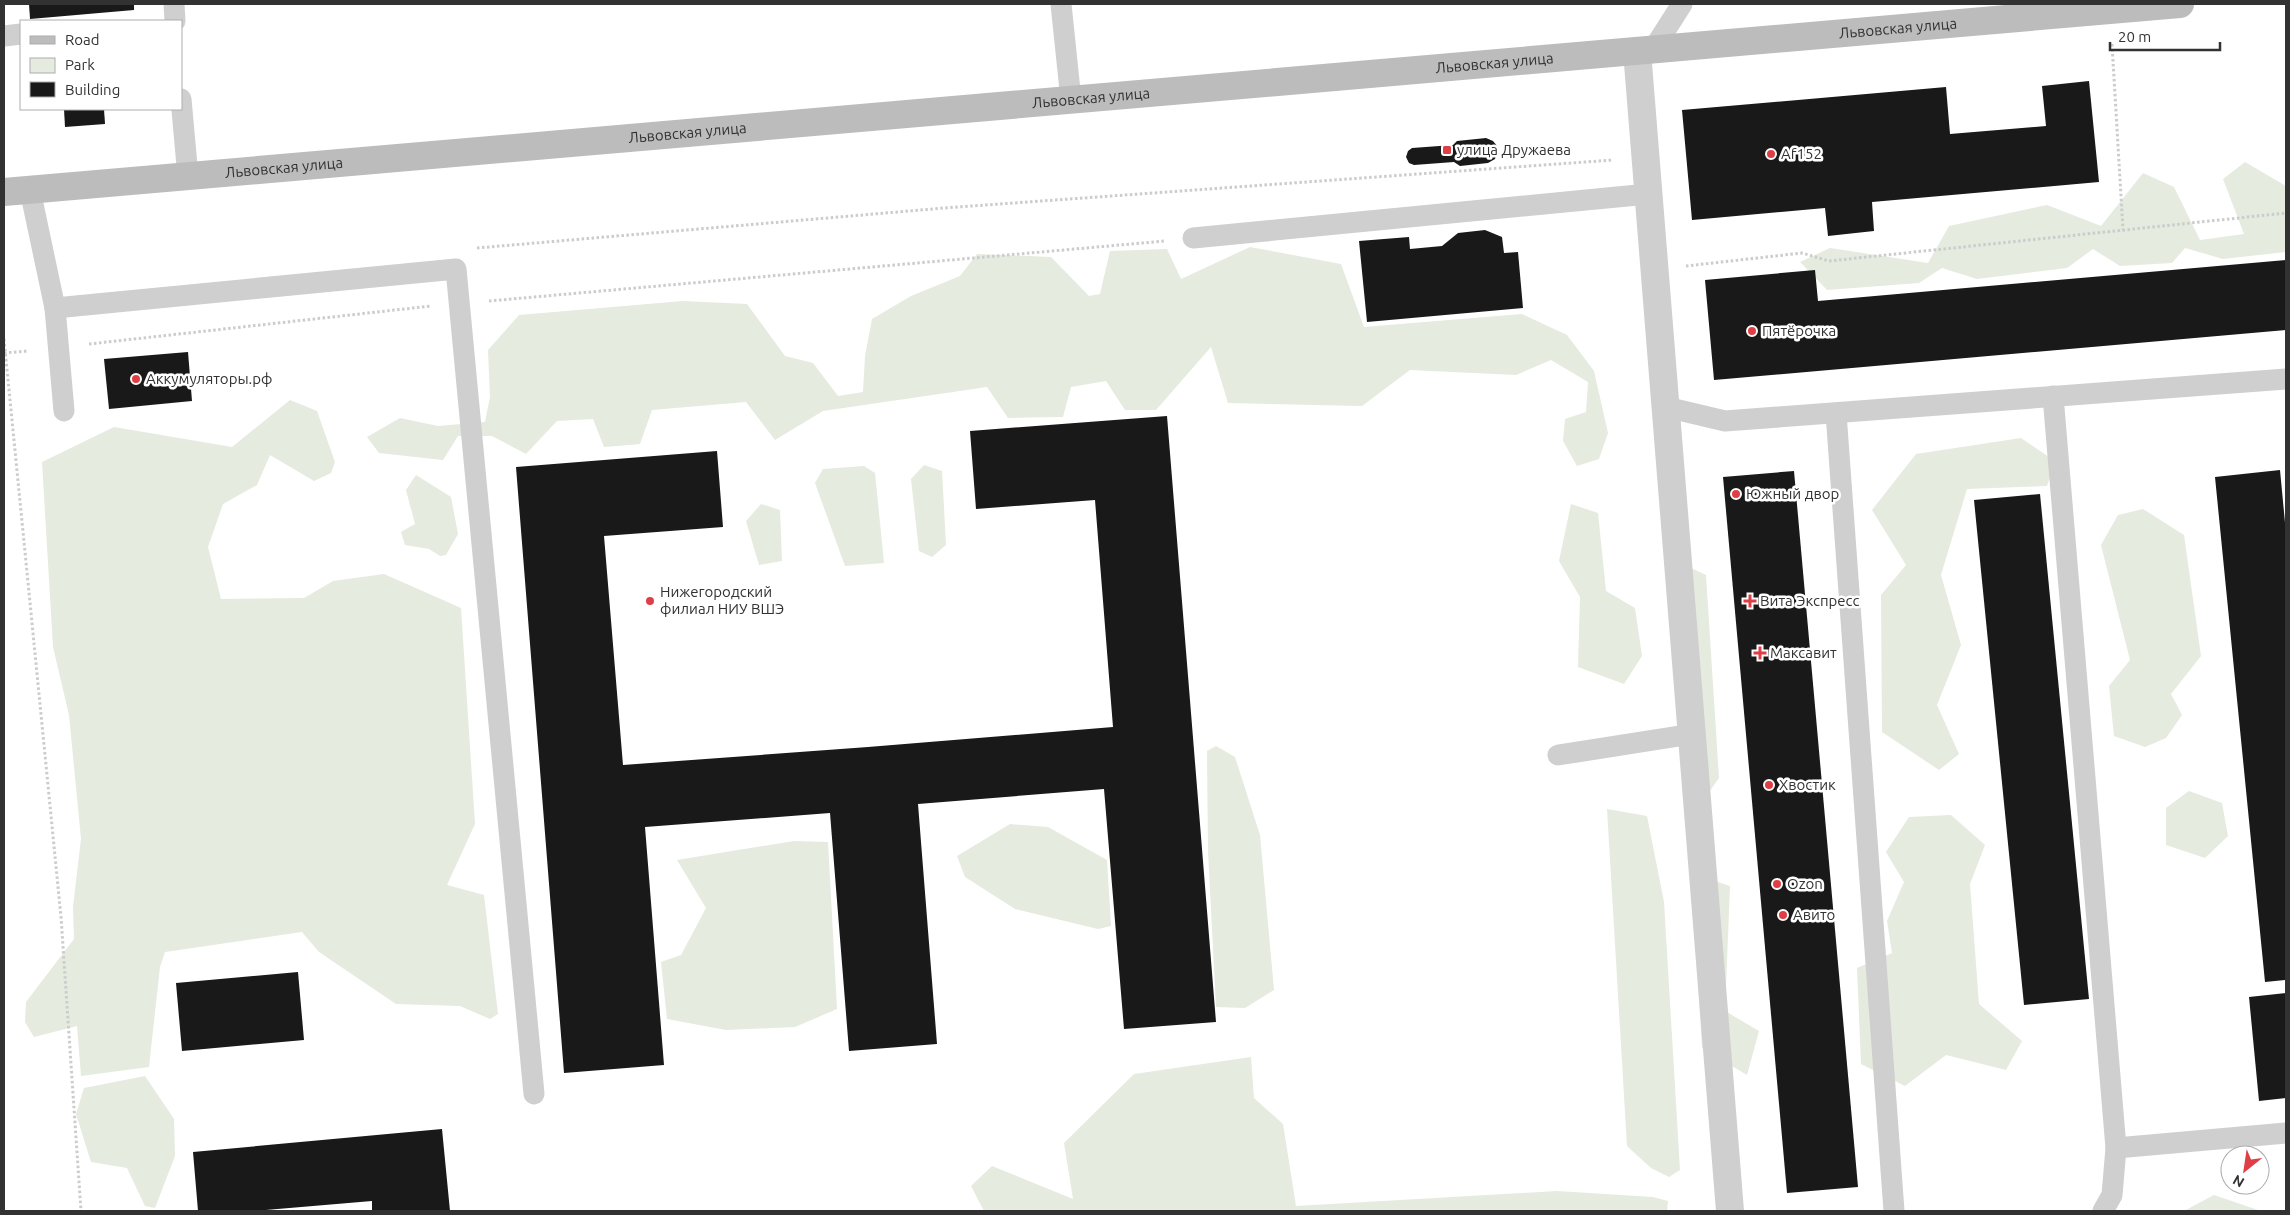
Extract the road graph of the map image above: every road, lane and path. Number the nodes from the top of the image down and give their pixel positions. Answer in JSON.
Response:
{"nodes":[{"id":1,"x":174,"y":4,"type":"edge"},
{"id":2,"x":1061,"y":4,"type":"edge"},
{"id":3,"x":1682,"y":4,"type":"edge"},
{"id":4,"x":2180,"y":4,"type":"edge"},
{"id":5,"x":2110,"y":10,"type":"junction"},
{"id":6,"x":175,"y":20,"type":"edge"},
{"id":7,"x":20,"y":34,"type":"edge"},
{"id":8,"x":4,"y":36,"type":"edge"},
{"id":9,"x":1645,"y":50,"type":"junction"},
{"id":10,"x":1071,"y":100,"type":"junction"},
{"id":11,"x":182,"y":110,"type":"edge"},
{"id":12,"x":1646,"y":158,"type":"junction"},
{"id":13,"x":188,"y":177,"type":"junction"},
{"id":14,"x":17,"y":191,"type":"edge"},
{"id":15,"x":1648,"y":194,"type":"junction"},
{"id":16,"x":2286,"y":213,"type":"edge"},
{"id":17,"x":2123,"y":230,"type":"junction"},
{"id":18,"x":1193,"y":238,"type":"joint"},
{"id":19,"x":456,"y":269,"type":"junction"},
{"id":20,"x":1655,"y":270,"type":"junction"},
{"id":21,"x":459,"y":303,"type":"junction"},
{"id":22,"x":55,"y":308,"type":"junction"},
{"id":23,"x":4,"y":339,"type":"edge"},
{"id":24,"x":58,"y":347,"type":"junction"},
{"id":25,"x":4,"y":353,"type":"edge"},
{"id":26,"x":2286,"y":379,"type":"edge"},
{"id":27,"x":2053,"y":396,"type":"junction"},
{"id":28,"x":1666,"y":407,"type":"junction"},
{"id":29,"x":64,"y":411,"type":"dead end"},
{"id":30,"x":1836,"y":413,"type":"junction"},
{"id":31,"x":1692,"y":734,"type":"junction"},
{"id":32,"x":1558,"y":755,"type":"dead end"},
{"id":33,"x":534,"y":1094,"type":"dead end"},
{"id":34,"x":2286,"y":1133,"type":"edge"},
{"id":35,"x":2116,"y":1148,"type":"junction"},
{"id":36,"x":81,"y":1211,"type":"edge"},
{"id":37,"x":1730,"y":1211,"type":"edge"},
{"id":38,"x":1894,"y":1211,"type":"edge"},
{"id":39,"x":2103,"y":1211,"type":"edge"}],
"edges":[{"from":1,"to":6,"type":"lane"},
{"from":2,"to":10,"type":"lane"},
{"from":3,"to":9,"type":"lane"},
{"from":4,"to":5,"type":"main road","name":"Львовская улица"},
{"from":5,"to":9,"type":"main road","name":"Львовская улица"},
{"from":5,"to":17,"type":"path"},
{"from":7,"to":8,"type":"lane"},
{"from":9,"to":10,"type":"main road","name":"Львовская улица"},
{"from":9,"to":12,"type":"street"},
{"from":10,"to":13,"type":"main road","name":"Львовская улица"},
{"from":11,"to":13,"type":"lane"},
{"from":12,"to":15,"type":"street"},
{"from":12,"to":19,"type":"path"},
{"from":13,"to":14,"type":"main road","name":"Львовская улица"},
{"from":14,"to":22,"type":"lane"},
{"from":15,"to":18,"type":"lane"},
{"from":15,"to":20,"type":"street"},
{"from":16,"to":17,"type":"path"},
{"from":17,"to":20,"type":"path"},
{"from":18,"to":21,"type":"path"},
{"from":19,"to":21,"type":"lane"},
{"from":19,"to":22,"type":"lane"},
{"from":20,"to":28,"type":"street"},
{"from":21,"to":24,"type":"path"},
{"from":21,"to":33,"type":"lane"},
{"from":22,"to":24,"type":"lane"},
{"from":23,"to":25,"type":"path"},
{"from":24,"to":25,"type":"path"},
{"from":24,"to":29,"type":"lane"},
{"from":25,"to":36,"type":"path"},
{"from":26,"to":27,"type":"lane"},
{"from":27,"to":30,"type":"lane"},
{"from":27,"to":35,"type":"lane"},
{"from":28,"to":30,"type":"lane"},
{"from":28,"to":31,"type":"street"},
{"from":30,"to":38,"type":"lane"},
{"from":31,"to":32,"type":"lane"},
{"from":31,"to":37,"type":"street"},
{"from":34,"to":35,"type":"lane"},
{"from":35,"to":39,"type":"lane"}]}
